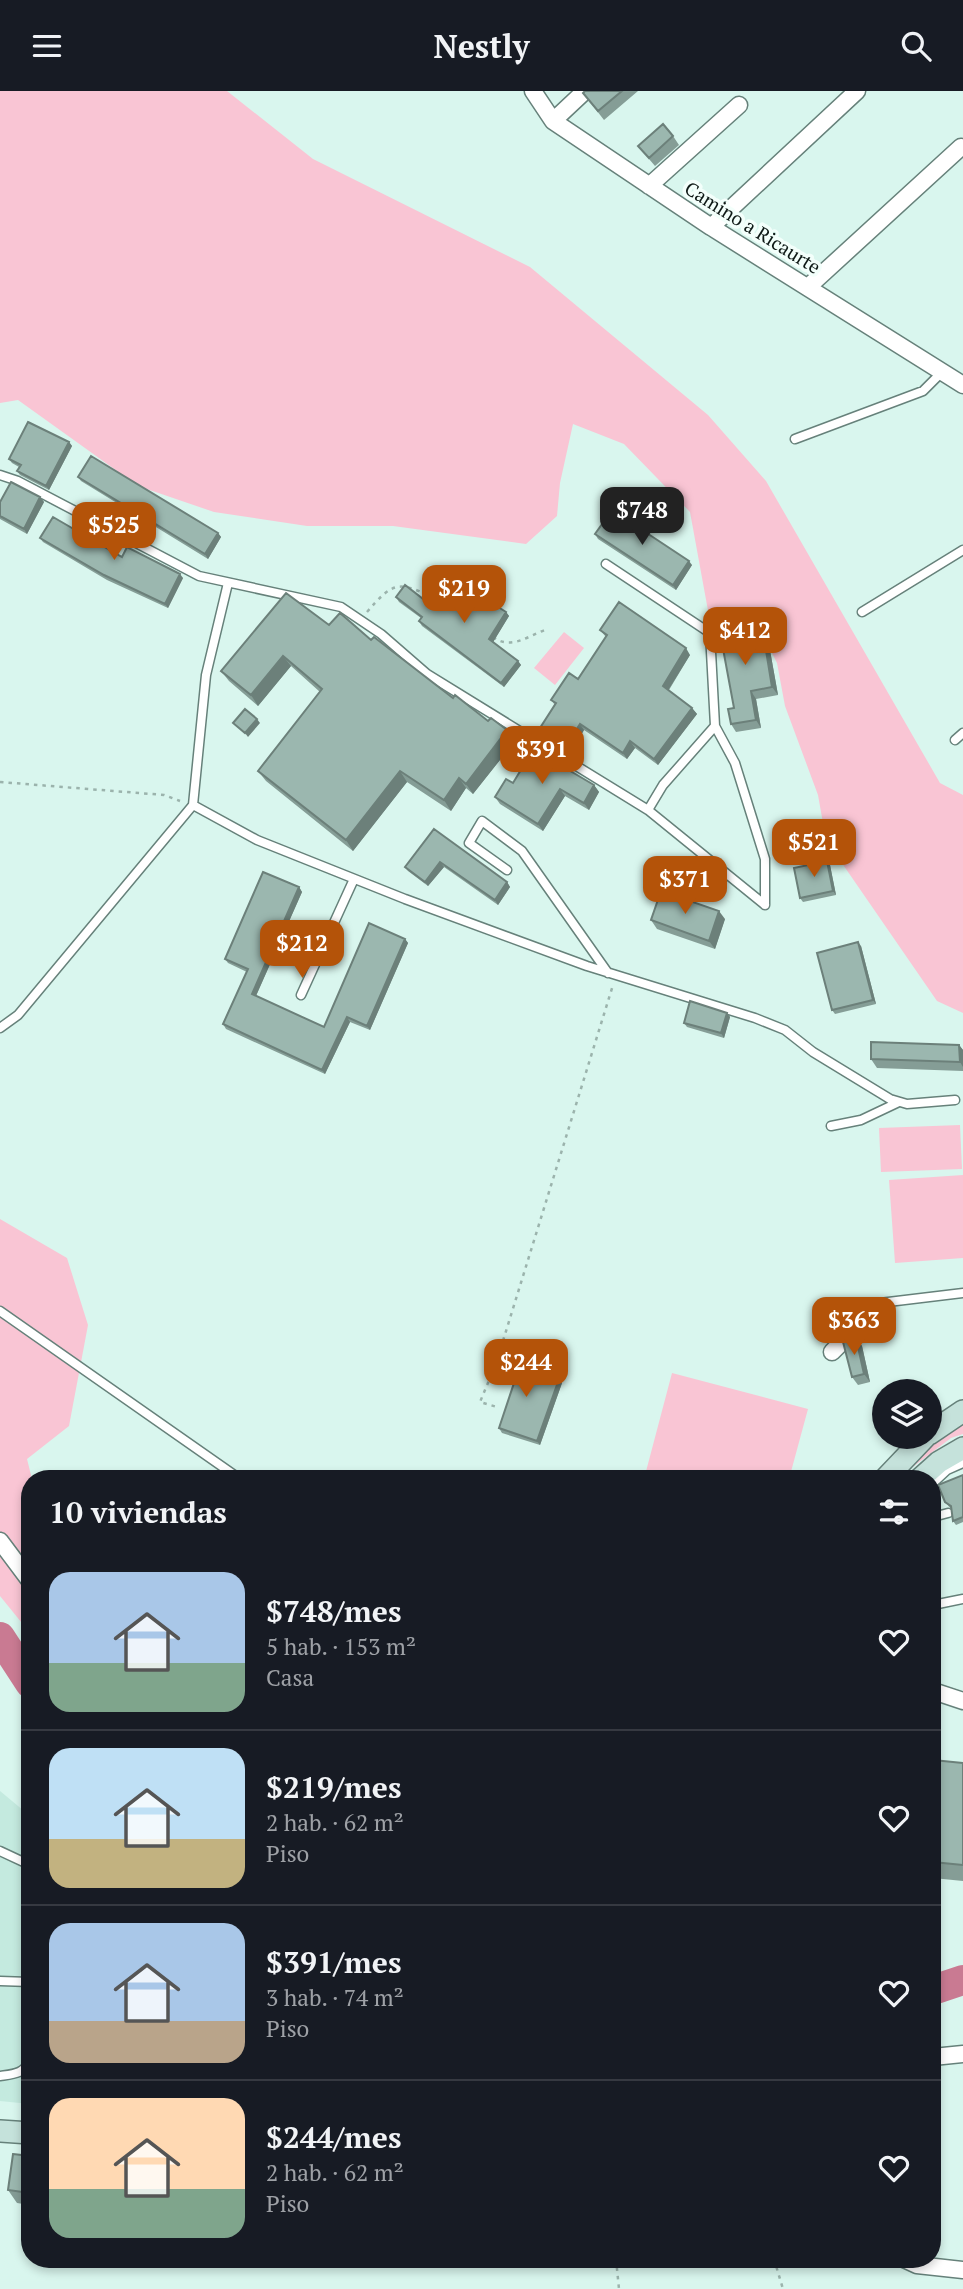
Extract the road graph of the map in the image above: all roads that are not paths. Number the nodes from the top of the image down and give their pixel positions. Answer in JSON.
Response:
{"nodes":[{"id":1,"x":533,"y":91,"type":"edge"},
{"id":2,"x":585,"y":91,"type":"edge"},
{"id":3,"x":857,"y":91,"type":"edge"},
{"id":4,"x":738,"y":106,"type":"dead end"},
{"id":5,"x":553,"y":121,"type":"junction"},
{"id":6,"x":961,"y":147,"type":"edge"},
{"id":7,"x":649,"y":186,"type":"junction"},
{"id":8,"x":710,"y":227,"type":"junction"},
{"id":9,"x":808,"y":287,"type":"junction"},
{"id":10,"x":942,"y":372,"type":"junction"},
{"id":11,"x":963,"y":385,"type":"edge"},
{"id":12,"x":796,"y":439,"type":"dead end"},
{"id":13,"x":0,"y":475,"type":"edge"},
{"id":14,"x":963,"y":550,"type":"edge"},
{"id":15,"x":606,"y":564,"type":"dead end"},
{"id":16,"x":228,"y":583,"type":"junction"},
{"id":17,"x":862,"y":612,"type":"dead end"},
{"id":18,"x":715,"y":726,"type":"junction"},
{"id":19,"x":963,"y":733,"type":"edge"},
{"id":20,"x":955,"y":740,"type":"dead end"},
{"id":21,"x":193,"y":805,"type":"junction"},
{"id":22,"x":648,"y":810,"type":"junction"},
{"id":23,"x":507,"y":870,"type":"dead end"},
{"id":24,"x":354,"y":879,"type":"junction"},
{"id":25,"x":612,"y":974,"type":"junction"},
{"id":26,"x":301,"y":995,"type":"dead end"},
{"id":27,"x":0,"y":1028,"type":"edge"},
{"id":28,"x":955,"y":1100,"type":"dead end"},
{"id":29,"x":899,"y":1102,"type":"junction"},
{"id":30,"x":831,"y":1126,"type":"dead end"},
{"id":31,"x":963,"y":1293,"type":"edge"},
{"id":32,"x":0,"y":1311,"type":"edge"},
{"id":33,"x":857,"y":1313,"type":"joint"},
{"id":34,"x":832,"y":1352,"type":"dead end"},
{"id":35,"x":963,"y":1412,"type":"edge"},
{"id":36,"x":942,"y":1426,"type":"edge"},
{"id":37,"x":963,"y":1448,"type":"edge"},
{"id":38,"x":914,"y":1449,"type":"edge"},
{"id":39,"x":963,"y":1464,"type":"edge"},
{"id":40,"x":227,"y":1470,"type":"edge"},
{"id":41,"x":894,"y":1470,"type":"edge"},
{"id":42,"x":930,"y":1470,"type":"edge"},
{"id":43,"x":941,"y":1476,"type":"edge"},
{"id":44,"x":948,"y":1513,"type":"edge"},
{"id":45,"x":941,"y":1515,"type":"edge"},
{"id":46,"x":0,"y":1541,"type":"edge"},
{"id":47,"x":21,"y":1569,"type":"edge"},
{"id":48,"x":963,"y":1599,"type":"edge"},
{"id":49,"x":941,"y":1603,"type":"edge"},
{"id":50,"x":941,"y":1694,"type":"edge"},
{"id":51,"x":963,"y":1702,"type":"edge"},
{"id":52,"x":0,"y":1851,"type":"edge"},
{"id":53,"x":21,"y":1861,"type":"edge"},
{"id":54,"x":0,"y":1981,"type":"edge"},
{"id":55,"x":21,"y":1982,"type":"edge"},
{"id":56,"x":963,"y":2054,"type":"edge"},
{"id":57,"x":941,"y":2056,"type":"edge"},
{"id":58,"x":21,"y":2072,"type":"edge"},
{"id":59,"x":0,"y":2076,"type":"edge"},
{"id":60,"x":0,"y":2131,"type":"edge"},
{"id":61,"x":21,"y":2132,"type":"edge"},
{"id":62,"x":941,"y":2268,"type":"edge"},
{"id":63,"x":963,"y":2270,"type":"edge"}],
"edges":[{"from":1,"to":5,"type":"street","name":"Camino a Ricaurte"},
{"from":2,"to":5,"type":"street"},
{"from":3,"to":8,"type":"street"},
{"from":4,"to":7,"type":"street"},
{"from":5,"to":7,"type":"street","name":"Camino a Ricaurte"},
{"from":6,"to":9,"type":"street"},
{"from":7,"to":8,"type":"street","name":"Camino a Ricaurte"},
{"from":8,"to":9,"type":"street","name":"Camino a Ricaurte"},
{"from":9,"to":10,"type":"street","name":"Camino a Ricaurte"},
{"from":10,"to":11,"type":"street","name":"Camino a Ricaurte"},
{"from":10,"to":12,"type":"lane"},
{"from":13,"to":16,"type":"lane"},
{"from":14,"to":17,"type":"lane"},
{"from":15,"to":18,"type":"lane"},
{"from":16,"to":21,"type":"lane"},
{"from":16,"to":22,"type":"lane"},
{"from":18,"to":22,"type":"lane"},
{"from":18,"to":22,"type":"lane"},
{"from":19,"to":20,"type":"lane"},
{"from":21,"to":24,"type":"lane"},
{"from":21,"to":27,"type":"lane"},
{"from":23,"to":25,"type":"lane"},
{"from":24,"to":25,"type":"lane"},
{"from":24,"to":26,"type":"lane"},
{"from":25,"to":29,"type":"lane"},
{"from":28,"to":29,"type":"lane"},
{"from":29,"to":30,"type":"lane"},
{"from":31,"to":33,"type":"lane"},
{"from":32,"to":40,"type":"lane"},
{"from":33,"to":34,"type":"street"},
{"from":35,"to":36,"type":"main road"},
{"from":37,"to":42,"type":"main road"},
{"from":38,"to":41,"type":"main road"},
{"from":39,"to":43,"type":"lane"},
{"from":44,"to":45,"type":"lane"},
{"from":46,"to":47,"type":"street"},
{"from":48,"to":49,"type":"lane"},
{"from":50,"to":51,"type":"street"},
{"from":52,"to":53,"type":"lane"},
{"from":54,"to":55,"type":"lane"},
{"from":56,"to":57,"type":"street"},
{"from":58,"to":59,"type":"lane"},
{"from":60,"to":61,"type":"main road"},
{"from":62,"to":63,"type":"street"}]}
